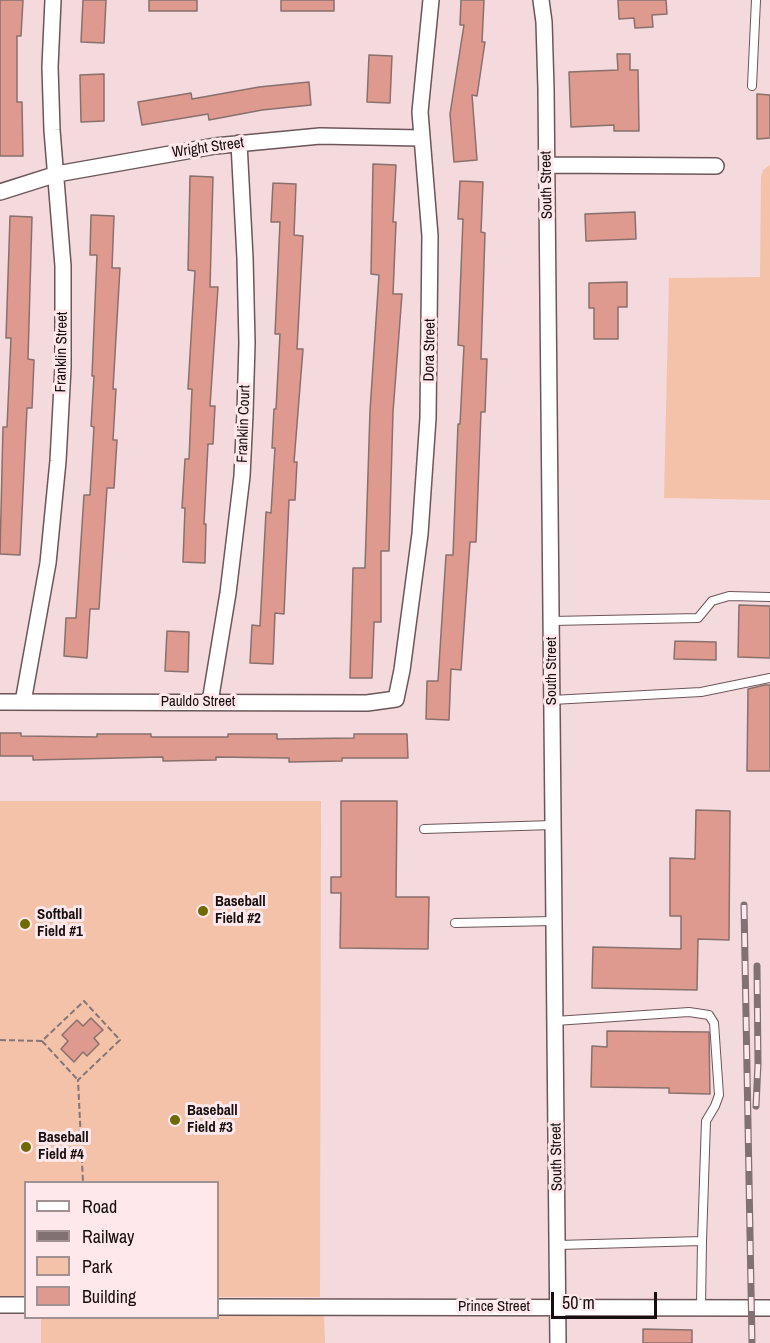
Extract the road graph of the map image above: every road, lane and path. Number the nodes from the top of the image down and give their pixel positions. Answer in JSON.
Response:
{"nodes":[{"id":1,"x":53,"y":0,"type":"edge"},
{"id":2,"x":431,"y":0,"type":"edge"},
{"id":3,"x":541,"y":0,"type":"edge"},
{"id":4,"x":756,"y":0,"type":"edge"},
{"id":5,"x":752,"y":86,"type":"dead end"},
{"id":6,"x":421,"y":138,"type":"junction"},
{"id":7,"x":239,"y":143,"type":"junction"},
{"id":8,"x":547,"y":165,"type":"junction"},
{"id":9,"x":716,"y":166,"type":"dead end"},
{"id":10,"x":57,"y":174,"type":"junction"},
{"id":11,"x":0,"y":192,"type":"edge"},
{"id":12,"x":770,"y":597,"type":"edge"},
{"id":13,"x":552,"y":621,"type":"junction"},
{"id":14,"x":770,"y":678,"type":"edge"},
{"id":15,"x":396,"y":699,"type":"joint"},
{"id":16,"x":552,"y":700,"type":"junction"},
{"id":17,"x":0,"y":702,"type":"edge"},
{"id":18,"x":23,"y":702,"type":"junction"},
{"id":19,"x":210,"y":702,"type":"junction"},
{"id":20,"x":553,"y":825,"type":"junction"},
{"id":21,"x":424,"y":829,"type":"dead end"},
{"id":22,"x":554,"y":921,"type":"junction"},
{"id":23,"x":455,"y":923,"type":"dead end"},
{"id":24,"x":555,"y":1022,"type":"junction"},
{"id":25,"x":0,"y":1040,"type":"edge"},
{"id":26,"x":42,"y":1041,"type":"junction"},
{"id":27,"x":78,"y":1080,"type":"junction"},
{"id":28,"x":83,"y":1181,"type":"edge"},
{"id":29,"x":702,"y":1241,"type":"junction"},
{"id":30,"x":558,"y":1245,"type":"junction"},
{"id":31,"x":0,"y":1305,"type":"edge"},
{"id":32,"x":24,"y":1305,"type":"edge"},
{"id":33,"x":219,"y":1307,"type":"edge"},
{"id":34,"x":558,"y":1307,"type":"junction"},
{"id":35,"x":701,"y":1307,"type":"junction"},
{"id":36,"x":770,"y":1308,"type":"edge"},
{"id":37,"x":558,"y":1343,"type":"edge"}],
"edges":[{"from":1,"to":10,"type":"street","name":"Franklin Street"},
{"from":2,"to":6,"type":"street","name":"Dora Street"},
{"from":3,"to":8,"type":"street","name":"South Street"},
{"from":4,"to":5,"type":"lane"},
{"from":6,"to":7,"type":"street","name":"Wright Street"},
{"from":6,"to":15,"type":"street","name":"Dora Street"},
{"from":7,"to":10,"type":"street","name":"Wright Street"},
{"from":7,"to":19,"type":"street","name":"Franklin Court"},
{"from":8,"to":9,"type":"street"},
{"from":8,"to":13,"type":"street","name":"South Street"},
{"from":10,"to":11,"type":"street","name":"Wright Street"},
{"from":10,"to":18,"type":"street","name":"Franklin Street"},
{"from":12,"to":13,"type":"lane"},
{"from":13,"to":16,"type":"street","name":"South Street"},
{"from":14,"to":16,"type":"lane"},
{"from":15,"to":19,"type":"street","name":"Pauldo Street"},
{"from":16,"to":20,"type":"street","name":"South Street"},
{"from":17,"to":18,"type":"street","name":"Pauldo Street"},
{"from":18,"to":19,"type":"street","name":"Pauldo Street"},
{"from":20,"to":21,"type":"lane"},
{"from":20,"to":22,"type":"street","name":"South Street"},
{"from":22,"to":23,"type":"lane"},
{"from":22,"to":24,"type":"street","name":"South Street"},
{"from":24,"to":29,"type":"lane"},
{"from":24,"to":30,"type":"street","name":"South Street"},
{"from":25,"to":26,"type":"path"},
{"from":26,"to":27,"type":"path"},
{"from":26,"to":27,"type":"path"},
{"from":27,"to":28,"type":"path"},
{"from":29,"to":30,"type":"lane"},
{"from":29,"to":35,"type":"lane"},
{"from":30,"to":34,"type":"street","name":"South Street"},
{"from":31,"to":32,"type":"street"},
{"from":33,"to":34,"type":"street","name":"Prince Street"},
{"from":34,"to":35,"type":"street","name":"Prince Street"},
{"from":34,"to":37,"type":"street","name":"South Street"},
{"from":35,"to":36,"type":"street","name":"Prince Street"}]}
